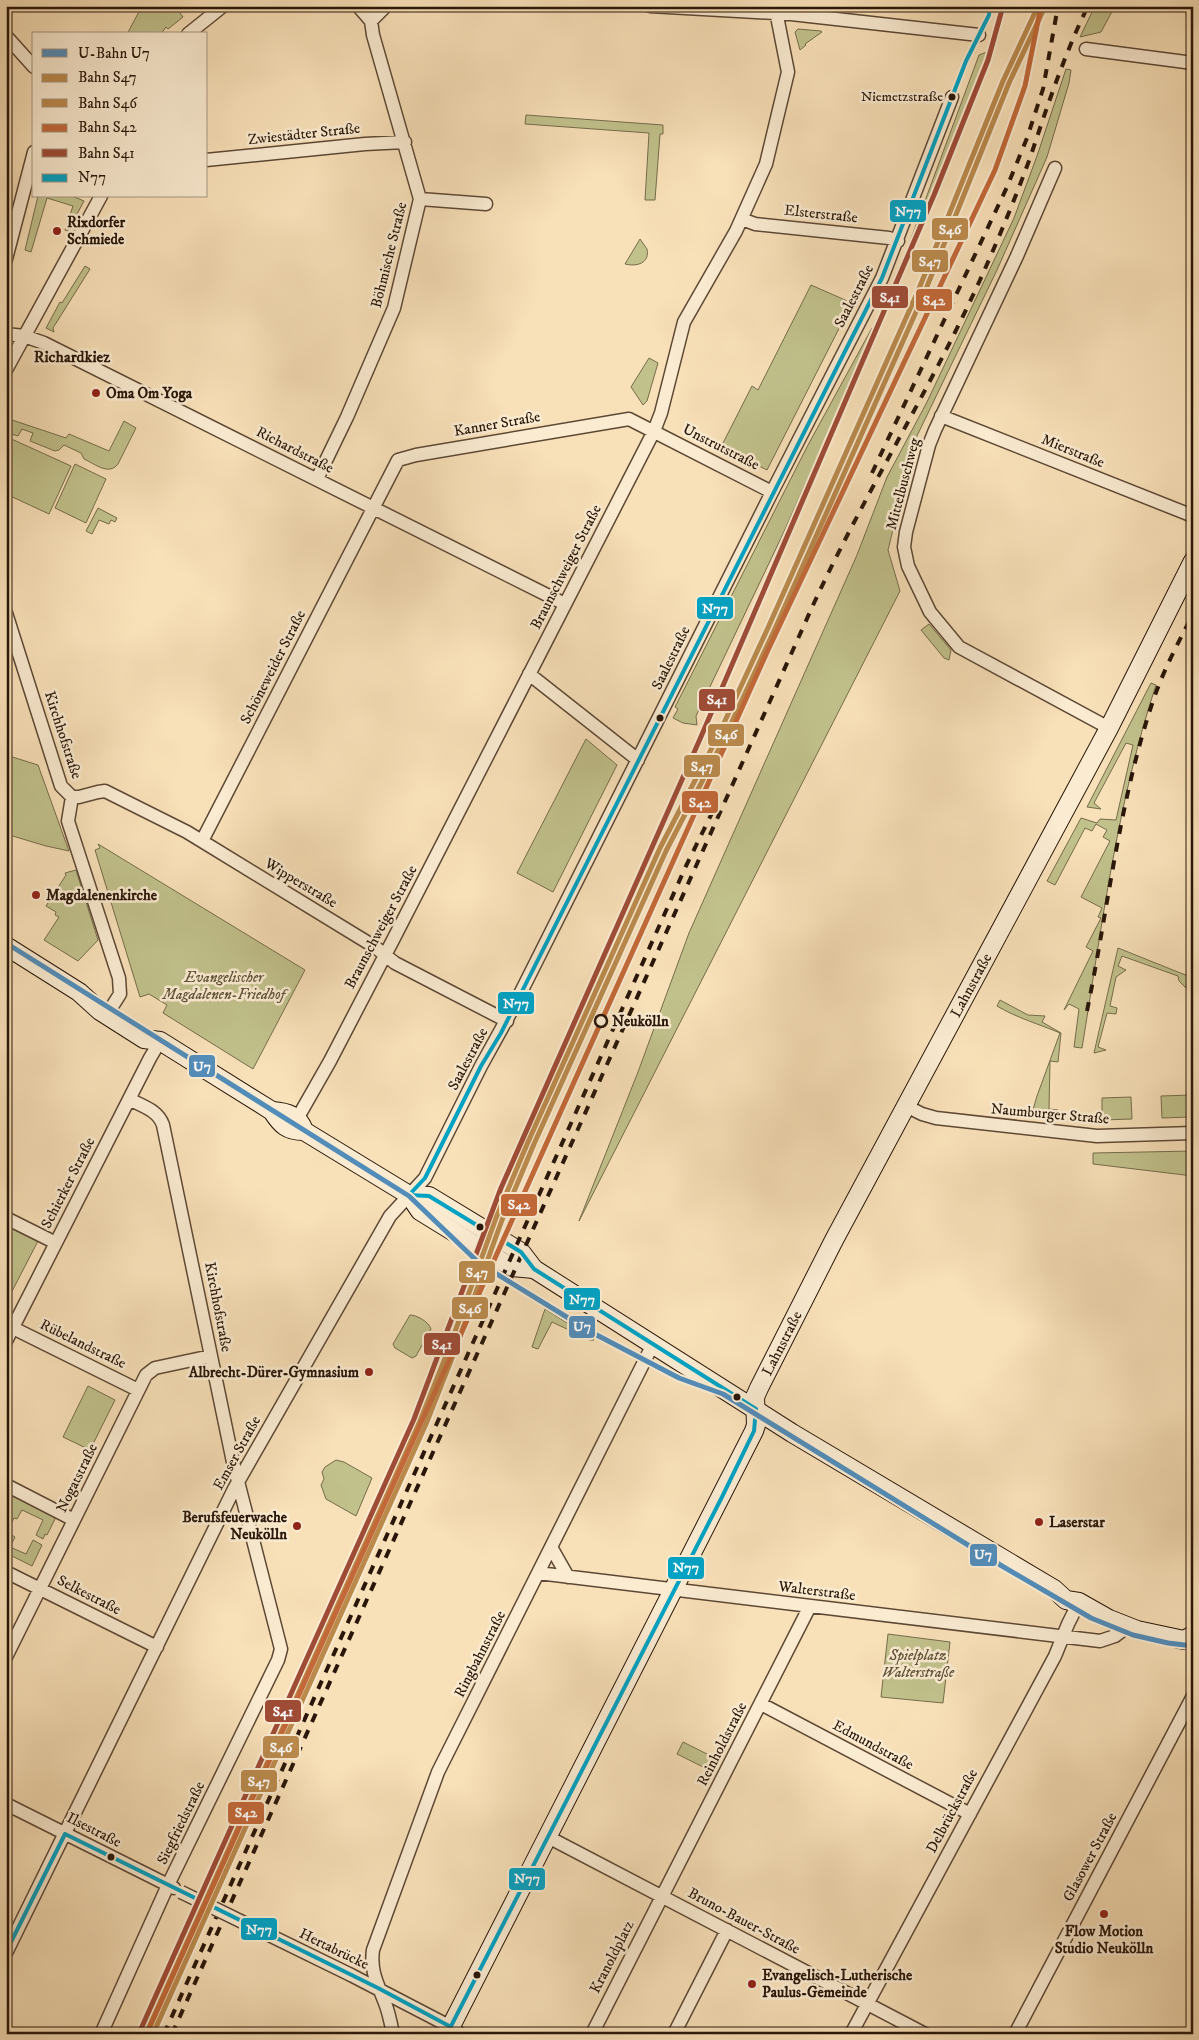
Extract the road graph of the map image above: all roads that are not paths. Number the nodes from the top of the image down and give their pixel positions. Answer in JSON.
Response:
{"nodes":[{"id":1,"x":223,"y":6,"type":"edge"},
{"id":2,"x":358,"y":6,"type":"edge"},
{"id":3,"x":386,"y":6,"type":"edge"},
{"id":4,"x":650,"y":6,"type":"edge"},
{"id":5,"x":776,"y":10,"type":"edge"},
{"id":6,"x":371,"y":21,"type":"junction"},
{"id":7,"x":190,"y":32,"type":"edge"},
{"id":8,"x":979,"y":35,"type":"dead end"},
{"id":9,"x":6,"y":36,"type":"edge"},
{"id":10,"x":1086,"y":49,"type":"dead end"},
{"id":11,"x":1193,"y":63,"type":"edge"},
{"id":12,"x":32,"y":65,"type":"edge"},
{"id":13,"x":952,"y":97,"type":"dead end"},
{"id":14,"x":405,"y":142,"type":"junction"},
{"id":15,"x":32,"y":160,"type":"edge"},
{"id":16,"x":208,"y":160,"type":"edge"},
{"id":17,"x":1055,"y":168,"type":"dead end"},
{"id":18,"x":100,"y":198,"type":"edge"},
{"id":19,"x":420,"y":199,"type":"junction"},
{"id":20,"x":486,"y":204,"type":"dead end"},
{"id":21,"x":742,"y":219,"type":"junction"},
{"id":22,"x":898,"y":241,"type":"junction"},
{"id":23,"x":6,"y":259,"type":"edge"},
{"id":24,"x":6,"y":334,"type":"edge"},
{"id":25,"x":24,"y":336,"type":"junction"},
{"id":26,"x":6,"y":370,"type":"edge"},
{"id":27,"x":941,"y":416,"type":"junction"},
{"id":28,"x":654,"y":431,"type":"junction"},
{"id":29,"x":316,"y":479,"type":"junction"},
{"id":30,"x":772,"y":492,"type":"junction"},
{"id":31,"x":373,"y":508,"type":"junction"},
{"id":32,"x":1193,"y":516,"type":"edge"},
{"id":33,"x":1193,"y":561,"type":"edge"},
{"id":34,"x":566,"y":604,"type":"junction"},
{"id":35,"x":6,"y":613,"type":"edge"},
{"id":36,"x":529,"y":674,"type":"junction"},
{"id":37,"x":1109,"y":728,"type":"junction"},
{"id":38,"x":638,"y":760,"type":"junction"},
{"id":39,"x":72,"y":797,"type":"junction"},
{"id":40,"x":202,"y":841,"type":"junction"},
{"id":41,"x":6,"y":946,"type":"edge"},
{"id":42,"x":385,"y":956,"type":"junction"},
{"id":43,"x":79,"y":992,"type":"junction"},
{"id":44,"x":113,"y":1005,"type":"junction"},
{"id":45,"x":507,"y":1021,"type":"junction"},
{"id":46,"x":160,"y":1041,"type":"junction"},
{"id":47,"x":129,"y":1099,"type":"junction"},
{"id":48,"x":906,"y":1106,"type":"junction"},
{"id":49,"x":301,"y":1125,"type":"junction"},
{"id":50,"x":1193,"y":1133,"type":"edge"},
{"id":51,"x":409,"y":1195,"type":"junction"},
{"id":52,"x":6,"y":1218,"type":"edge"},
{"id":53,"x":56,"y":1243,"type":"junction"},
{"id":54,"x":13,"y":1328,"type":"junction"},
{"id":55,"x":6,"y":1341,"type":"edge"},
{"id":56,"x":652,"y":1346,"type":"junction"},
{"id":57,"x":211,"y":1356,"type":"junction"},
{"id":58,"x":138,"y":1390,"type":"junction"},
{"id":59,"x":756,"y":1409,"type":"junction"},
{"id":60,"x":238,"y":1482,"type":"junction"},
{"id":61,"x":6,"y":1485,"type":"edge"},
{"id":62,"x":74,"y":1520,"type":"junction"},
{"id":63,"x":550,"y":1546,"type":"junction"},
{"id":64,"x":6,"y":1572,"type":"edge"},
{"id":65,"x":538,"y":1573,"type":"junction"},
{"id":66,"x":568,"y":1577,"type":"junction"},
{"id":67,"x":40,"y":1589,"type":"junction"},
{"id":68,"x":675,"y":1590,"type":"junction"},
{"id":69,"x":1079,"y":1602,"type":"junction"},
{"id":70,"x":810,"y":1606,"type":"junction"},
{"id":71,"x":1127,"y":1627,"type":"junction"},
{"id":72,"x":1063,"y":1636,"type":"junction"},
{"id":73,"x":1190,"y":1641,"type":"edge"},
{"id":74,"x":156,"y":1648,"type":"junction"},
{"id":75,"x":280,"y":1655,"type":"joint"},
{"id":76,"x":6,"y":1657,"type":"edge"},
{"id":77,"x":1193,"y":1696,"type":"edge"},
{"id":78,"x":761,"y":1704,"type":"junction"},
{"id":79,"x":6,"y":1804,"type":"edge"},
{"id":80,"x":970,"y":1814,"type":"junction"},
{"id":81,"x":65,"y":1834,"type":"junction"},
{"id":82,"x":548,"y":1837,"type":"junction"},
{"id":83,"x":168,"y":1885,"type":"junction"},
{"id":84,"x":663,"y":1896,"type":"junction"},
{"id":85,"x":727,"y":1930,"type":"junction"},
{"id":86,"x":6,"y":1953,"type":"edge"},
{"id":87,"x":378,"y":1988,"type":"junction"},
{"id":88,"x":867,"y":2004,"type":"junction"},
{"id":89,"x":453,"y":2031,"type":"edge"},
{"id":90,"x":101,"y":2034,"type":"edge"},
{"id":91,"x":393,"y":2034,"type":"edge"},
{"id":92,"x":592,"y":2034,"type":"edge"},
{"id":93,"x":674,"y":2034,"type":"edge"},
{"id":94,"x":851,"y":2034,"type":"edge"},
{"id":95,"x":925,"y":2034,"type":"edge"},
{"id":96,"x":1015,"y":2034,"type":"edge"}],
"edges":[{"from":1,"to":7,"type":"street"},
{"from":2,"to":6,"type":"street","name":"Böhmische Straße"},
{"from":3,"to":6,"type":"street"},
{"from":4,"to":5,"type":"street"},
{"from":5,"to":8,"type":"street"},
{"from":5,"to":21,"type":"street","name":"Braunschweiger Straße"},
{"from":6,"to":14,"type":"street","name":"Böhmische Straße"},
{"from":9,"to":12,"type":"street"},
{"from":10,"to":11,"type":"street"},
{"from":13,"to":22,"type":"street","name":"Saalestraße"},
{"from":14,"to":16,"type":"street","name":"Zwiestädter Straße"},
{"from":14,"to":19,"type":"street","name":"Böhmische Straße"},
{"from":15,"to":23,"type":"street"},
{"from":17,"to":27,"type":"street","name":"Mittelbuschweg"},
{"from":18,"to":25,"type":"street"},
{"from":19,"to":20,"type":"street"},
{"from":19,"to":29,"type":"street","name":"Böhmische Straße"},
{"from":21,"to":22,"type":"street","name":"Elsterstraße"},
{"from":21,"to":28,"type":"street","name":"Braunschweiger Straße"},
{"from":22,"to":30,"type":"street","name":"Saalestraße"},
{"from":24,"to":25,"type":"street","name":"Richardstraße"},
{"from":25,"to":26,"type":"street"},
{"from":25,"to":29,"type":"street","name":"Richardstraße"},
{"from":27,"to":32,"type":"street","name":"Mierstraße"},
{"from":27,"to":37,"type":"street","name":"Mittelbuschweg"},
{"from":28,"to":30,"type":"street","name":"Unstrutstraße"},
{"from":28,"to":31,"type":"street","name":"Kanner Straße"},
{"from":28,"to":34,"type":"street","name":"Braunschweiger Straße"},
{"from":29,"to":31,"type":"street","name":"Richardstraße"},
{"from":30,"to":38,"type":"street","name":"Saalestraße"},
{"from":31,"to":34,"type":"street","name":"Richardstraße"},
{"from":31,"to":40,"type":"street","name":"Schöneweider Straße"},
{"from":33,"to":37,"type":"street","name":"Lahnstraße"},
{"from":34,"to":36,"type":"street","name":"Braunschweiger Straße"},
{"from":35,"to":39,"type":"street","name":"Kirchhofstraße"},
{"from":36,"to":38,"type":"street"},
{"from":36,"to":42,"type":"street","name":"Braunschweiger Straße"},
{"from":37,"to":48,"type":"street","name":"Lahnstraße"},
{"from":38,"to":45,"type":"street","name":"Saalestraße"},
{"from":39,"to":40,"type":"street","name":"Wipperstraße"},
{"from":39,"to":44,"type":"street","name":"Kirchhofstraße"},
{"from":40,"to":42,"type":"street","name":"Wipperstraße"},
{"from":41,"to":43,"type":"street"},
{"from":42,"to":45,"type":"street","name":"Wipperstraße"},
{"from":42,"to":49,"type":"street","name":"Braunschweiger Straße"},
{"from":43,"to":44,"type":"street"},
{"from":43,"to":46,"type":"street"},
{"from":44,"to":46,"type":"street"},
{"from":45,"to":51,"type":"street","name":"Saalestraße"},
{"from":46,"to":47,"type":"street","name":"Schierker Straße"},
{"from":46,"to":49,"type":"street"},
{"from":47,"to":53,"type":"street","name":"Schierker Straße"},
{"from":47,"to":57,"type":"street","name":"Kirchhofstraße"},
{"from":48,"to":50,"type":"street","name":"Naumburger Straße"},
{"from":48,"to":59,"type":"street","name":"Lahnstraße"},
{"from":49,"to":51,"type":"street"},
{"from":51,"to":56,"type":"street"},
{"from":51,"to":60,"type":"street","name":"Emser Straße"},
{"from":52,"to":53,"type":"street"},
{"from":53,"to":54,"type":"street","name":"Schierker Straße"},
{"from":54,"to":55,"type":"street","name":"Schierker Straße"},
{"from":54,"to":58,"type":"street","name":"Rübelandstraße"},
{"from":56,"to":59,"type":"street"},
{"from":56,"to":63,"type":"street","name":"Ringbahnstraße"},
{"from":57,"to":58,"type":"street","name":"Nogatstraße"},
{"from":57,"to":60,"type":"street","name":"Kirchhofstraße"},
{"from":58,"to":62,"type":"street","name":"Nogatstraße"},
{"from":59,"to":68,"type":"street","name":"Lahnstraße"},
{"from":59,"to":69,"type":"street"},
{"from":60,"to":74,"type":"street","name":"Emser Straße"},
{"from":60,"to":75,"type":"street","name":"Kirchhofstraße"},
{"from":61,"to":62,"type":"street"},
{"from":62,"to":67,"type":"street","name":"Nogatstraße"},
{"from":63,"to":65,"type":"street","name":"Ringbahnstraße"},
{"from":63,"to":66,"type":"street"},
{"from":64,"to":67,"type":"street","name":"Selkestraße"},
{"from":65,"to":66,"type":"street","name":"Walterstraße"},
{"from":65,"to":87,"type":"street","name":"Ringbahnstraße"},
{"from":66,"to":68,"type":"street","name":"Walterstraße"},
{"from":67,"to":74,"type":"street","name":"Selkestraße"},
{"from":67,"to":76,"type":"street","name":"Nogatstraße"},
{"from":68,"to":70,"type":"street","name":"Walterstraße"},
{"from":68,"to":82,"type":"street","name":"Lahnstraße"},
{"from":69,"to":71,"type":"street"},
{"from":69,"to":72,"type":"street","name":"Delbrückstraße"},
{"from":70,"to":72,"type":"street","name":"Walterstraße"},
{"from":70,"to":78,"type":"street","name":"Reinholdstraße"},
{"from":71,"to":72,"type":"street","name":"Walterstraße"},
{"from":71,"to":73,"type":"street"},
{"from":72,"to":80,"type":"street","name":"Delbrückstraße"},
{"from":74,"to":81,"type":"street","name":"Emser Straße"},
{"from":75,"to":83,"type":"street","name":"Siegfriedstraße"},
{"from":77,"to":96,"type":"street","name":"Glasower Straße"},
{"from":78,"to":80,"type":"street","name":"Edmundstraße"},
{"from":78,"to":84,"type":"street","name":"Reinholdstraße"},
{"from":79,"to":81,"type":"street","name":"Ilsestraße"},
{"from":80,"to":88,"type":"street","name":"Delbrückstraße"},
{"from":81,"to":83,"type":"street","name":"Ilsestraße"},
{"from":81,"to":86,"type":"street","name":"Emser Straße"},
{"from":82,"to":84,"type":"street","name":"Bruno-Bauer-Straße"},
{"from":82,"to":89,"type":"street","name":"Lahnstraße"},
{"from":83,"to":87,"type":"street","name":"Hertabrücke","bridge":true},
{"from":83,"to":90,"type":"street","name":"Siegfriedstraße"},
{"from":84,"to":85,"type":"street","name":"Bruno-Bauer-Straße"},
{"from":84,"to":92,"type":"street","name":"Kranoldplatz"},
{"from":85,"to":88,"type":"street","name":"Bruno-Bauer-Straße"},
{"from":85,"to":93,"type":"street"},
{"from":87,"to":89,"type":"street","name":"Hertabrücke"},
{"from":87,"to":91,"type":"street","name":"Ringbahnstraße"},
{"from":88,"to":94,"type":"street","name":"Delbrückstraße"},
{"from":88,"to":95,"type":"street","name":"Bruno-Bauer-Straße"}]}
